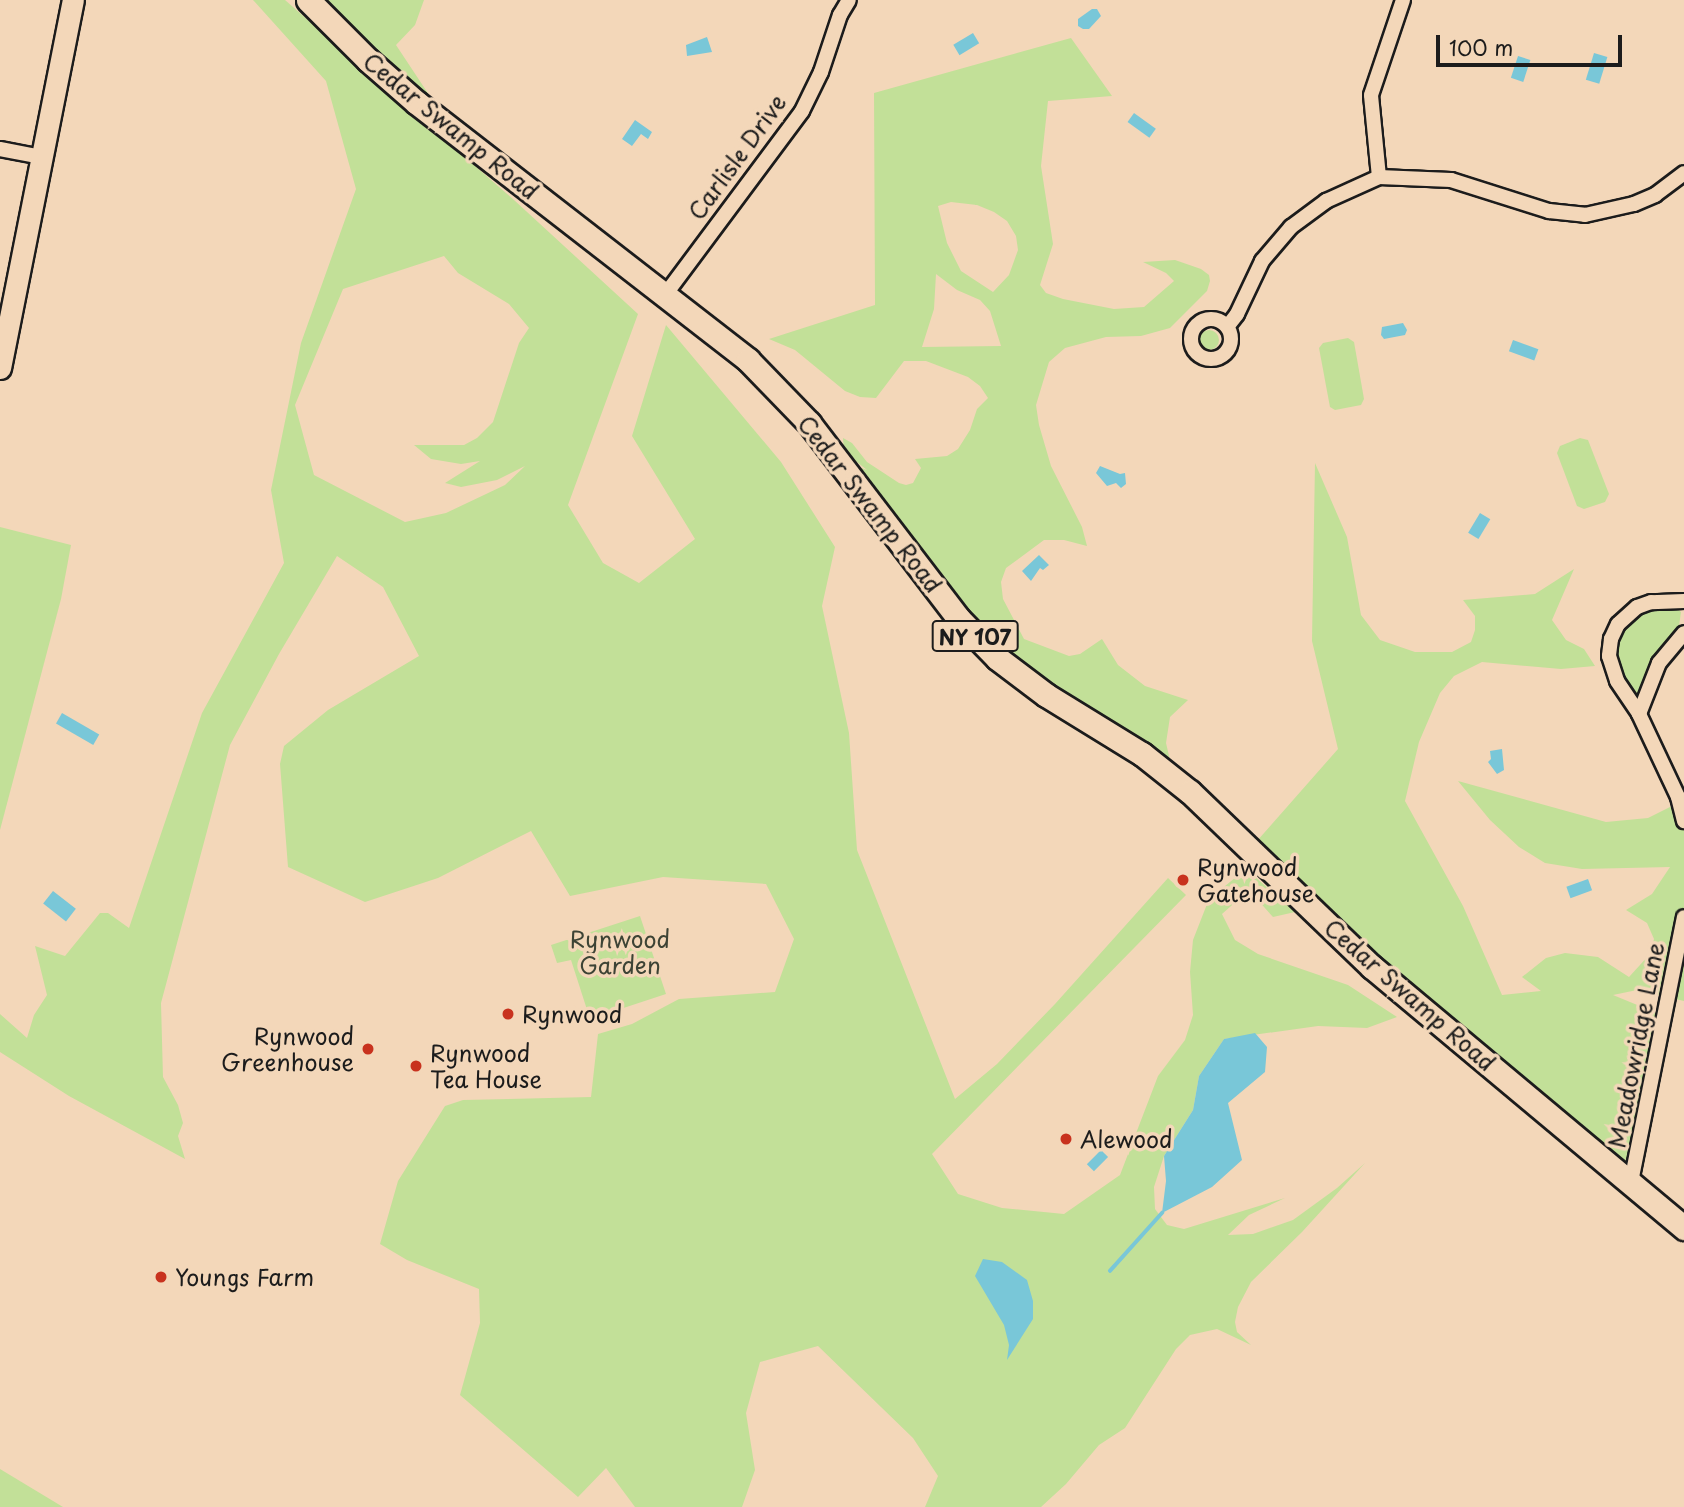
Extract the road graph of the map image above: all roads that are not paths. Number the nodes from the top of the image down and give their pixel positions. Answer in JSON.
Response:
{"nodes":[{"id":1,"x":73,"y":0,"type":"edge"},
{"id":2,"x":308,"y":0,"type":"edge"},
{"id":3,"x":849,"y":0,"type":"edge"},
{"id":4,"x":1403,"y":0,"type":"edge"},
{"id":5,"x":0,"y":149,"type":"edge"},
{"id":6,"x":41,"y":157,"type":"junction"},
{"id":7,"x":1684,"y":173,"type":"edge"},
{"id":8,"x":1379,"y":177,"type":"junction"},
{"id":9,"x":666,"y":295,"type":"junction"},
{"id":10,"x":1227,"y":327,"type":"dead end"},
{"id":11,"x":0,"y":368,"type":"edge"},
{"id":12,"x":1684,"y":601,"type":"edge"},
{"id":13,"x":1684,"y":633,"type":"edge"},
{"id":14,"x":1639,"y":714,"type":"junction"},
{"id":15,"x":1684,"y":821,"type":"edge"},
{"id":16,"x":1684,"y":917,"type":"edge"},
{"id":17,"x":1631,"y":1182,"type":"junction"},
{"id":18,"x":1684,"y":1228,"type":"edge"}],
"edges":[{"from":1,"to":6,"type":"street"},
{"from":2,"to":9,"type":"main road","name":"Cedar Swamp Road","number":"NY 107"},
{"from":3,"to":9,"type":"street","name":"Carlisle Drive"},
{"from":4,"to":8,"type":"street"},
{"from":5,"to":6,"type":"street"},
{"from":6,"to":11,"type":"street"},
{"from":7,"to":8,"type":"street"},
{"from":8,"to":10,"type":"street"},
{"from":9,"to":17,"type":"main road","name":"Cedar Swamp Road","number":"NY 107"},
{"from":12,"to":14,"type":"street"},
{"from":13,"to":14,"type":"street"},
{"from":14,"to":15,"type":"street"},
{"from":16,"to":17,"type":"street","name":"Meadowridge Lane"},
{"from":17,"to":18,"type":"main road","name":"Cedar Swamp Road","number":"NY 107"}]}
